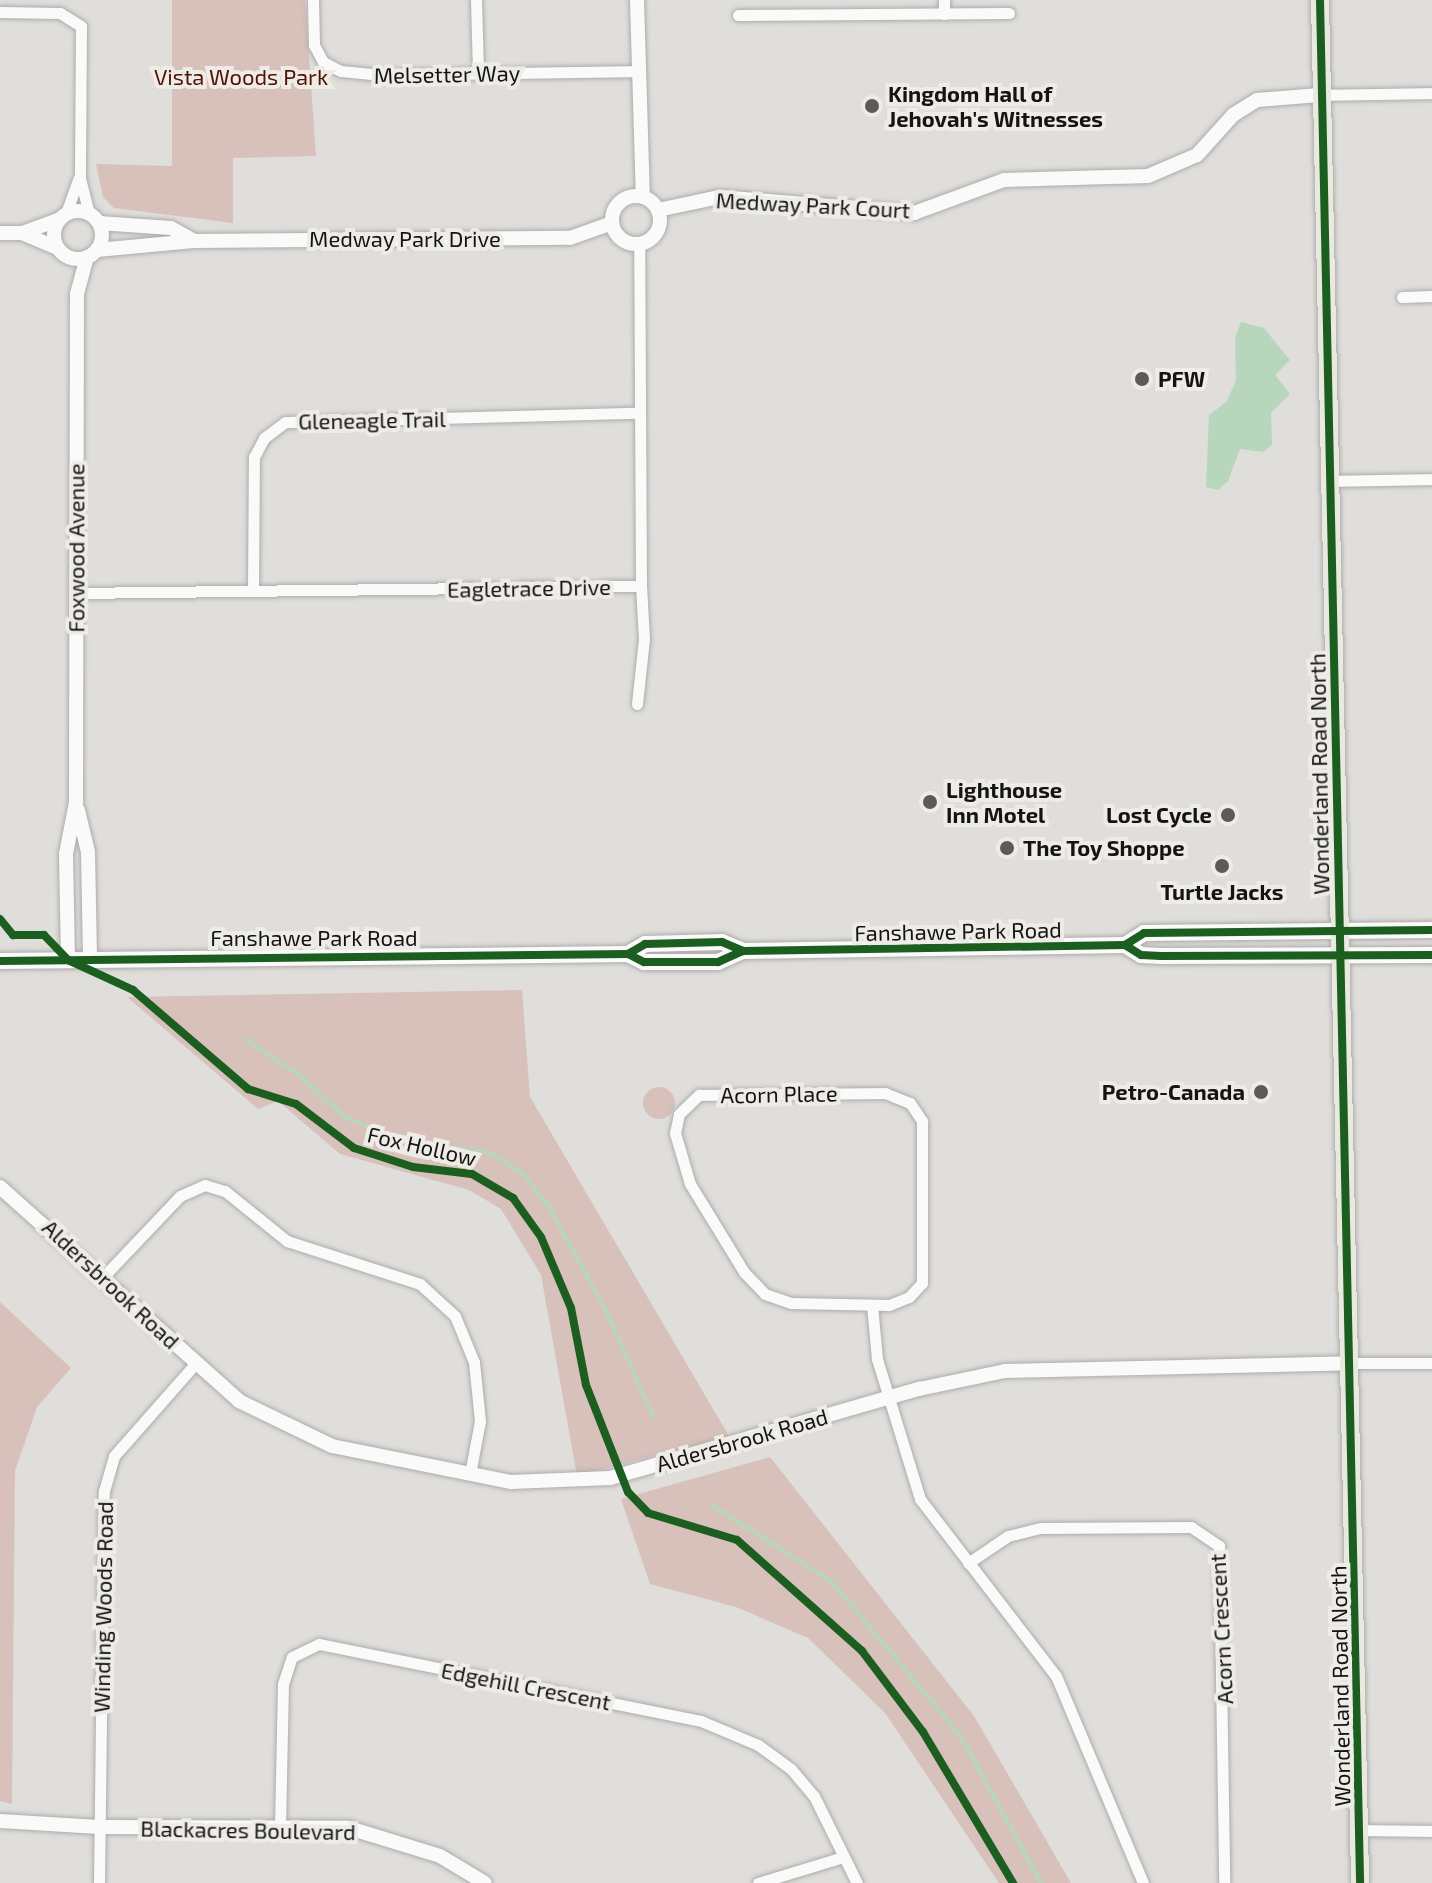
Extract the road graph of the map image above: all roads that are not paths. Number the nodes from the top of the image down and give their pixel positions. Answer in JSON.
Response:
{"nodes":[{"id":1,"x":313,"y":0,"type":"edge"},
{"id":2,"x":476,"y":0,"type":"edge"},
{"id":3,"x":637,"y":0,"type":"edge"},
{"id":4,"x":795,"y":0,"type":"edge"},
{"id":5,"x":944,"y":0,"type":"edge"},
{"id":6,"x":1320,"y":0,"type":"edge"},
{"id":7,"x":0,"y":12,"type":"edge"},
{"id":8,"x":1009,"y":13,"type":"dead end"},
{"id":9,"x":795,"y":14,"type":"junction"},
{"id":10,"x":944,"y":14,"type":"junction"},
{"id":11,"x":738,"y":15,"type":"dead end"},
{"id":12,"x":639,"y":71,"type":"junction"},
{"id":13,"x":478,"y":73,"type":"junction"},
{"id":14,"x":1432,"y":93,"type":"edge"},
{"id":15,"x":1320,"y":95,"type":"junction"},
{"id":16,"x":80,"y":178,"type":"junction"},
{"id":17,"x":643,"y":197,"type":"junction"},
{"id":18,"x":658,"y":210,"type":"junction"},
{"id":19,"x":62,"y":217,"type":"junction"},
{"id":20,"x":94,"y":218,"type":"junction"},
{"id":21,"x":612,"y":223,"type":"junction"},
{"id":22,"x":0,"y":233,"type":"edge"},
{"id":23,"x":22,"y":233,"type":"junction"},
{"id":24,"x":194,"y":241,"type":"junction"},
{"id":25,"x":639,"y":243,"type":"junction"},
{"id":26,"x":61,"y":252,"type":"junction"},
{"id":27,"x":92,"y":254,"type":"junction"},
{"id":28,"x":77,"y":294,"type":"junction"},
{"id":29,"x":1432,"y":296,"type":"edge"},
{"id":30,"x":1402,"y":297,"type":"dead end"},
{"id":31,"x":640,"y":413,"type":"junction"},
{"id":32,"x":1432,"y":479,"type":"edge"},
{"id":33,"x":1330,"y":481,"type":"junction"},
{"id":34,"x":641,"y":586,"type":"junction"},
{"id":35,"x":253,"y":591,"type":"junction"},
{"id":36,"x":75,"y":593,"type":"junction"},
{"id":37,"x":637,"y":704,"type":"dead end"},
{"id":38,"x":76,"y":802,"type":"junction"},
{"id":39,"x":1432,"y":930,"type":"edge"},
{"id":40,"x":1341,"y":931,"type":"junction"},
{"id":41,"x":1125,"y":945,"type":"junction"},
{"id":42,"x":1432,"y":955,"type":"edge"},
{"id":43,"x":1342,"y":957,"type":"junction"},
{"id":44,"x":90,"y":959,"type":"junction"},
{"id":45,"x":68,"y":960,"type":"junction"},
{"id":46,"x":0,"y":961,"type":"edge"},
{"id":47,"x":0,"y":1187,"type":"edge"},
{"id":48,"x":104,"y":1276,"type":"junction"},
{"id":49,"x":872,"y":1305,"type":"junction"},
{"id":50,"x":196,"y":1363,"type":"junction"},
{"id":51,"x":1352,"y":1363,"type":"junction"},
{"id":52,"x":1432,"y":1363,"type":"edge"},
{"id":53,"x":888,"y":1398,"type":"junction"},
{"id":54,"x":470,"y":1474,"type":"junction"},
{"id":55,"x":968,"y":1563,"type":"junction"},
{"id":56,"x":0,"y":1821,"type":"edge"},
{"id":57,"x":99,"y":1827,"type":"junction"},
{"id":58,"x":280,"y":1827,"type":"junction"},
{"id":59,"x":1360,"y":1830,"type":"junction"},
{"id":60,"x":1432,"y":1831,"type":"edge"},
{"id":61,"x":843,"y":1857,"type":"junction"},
{"id":62,"x":99,"y":1883,"type":"edge"},
{"id":63,"x":485,"y":1883,"type":"edge"},
{"id":64,"x":758,"y":1883,"type":"edge"},
{"id":65,"x":857,"y":1883,"type":"edge"},
{"id":66,"x":1143,"y":1883,"type":"edge"},
{"id":67,"x":1224,"y":1883,"type":"edge"},
{"id":68,"x":1360,"y":1883,"type":"edge"}],
"edges":[{"from":1,"to":13,"type":"street","name":"Melsetter Way"},
{"from":2,"to":13,"type":"street"},
{"from":3,"to":12,"type":"street"},
{"from":4,"to":9,"type":"street"},
{"from":5,"to":10,"type":"street"},
{"from":6,"to":15,"type":"main road","name":"Wonderland Road North"},
{"from":7,"to":16,"type":"street"},
{"from":8,"to":10,"type":"street"},
{"from":9,"to":10,"type":"street"},
{"from":9,"to":11,"type":"street"},
{"from":12,"to":13,"type":"street","name":"Melsetter Way"},
{"from":12,"to":17,"type":"street"},
{"from":14,"to":15,"type":"street"},
{"from":15,"to":18,"type":"street","name":"Medway Park Court"},
{"from":15,"to":33,"type":"main road","name":"Wonderland Road North"},
{"from":16,"to":19,"type":"street"},
{"from":16,"to":20,"type":"street"},
{"from":17,"to":18,"type":"street"},
{"from":17,"to":21,"type":"street"},
{"from":18,"to":25,"type":"street"},
{"from":19,"to":20,"type":"street","name":"Medway Park Drive"},
{"from":19,"to":23,"type":"street"},
{"from":19,"to":26,"type":"street"},
{"from":20,"to":24,"type":"street","name":"Medway Park Drive"},
{"from":20,"to":27,"type":"street","name":"Foxwood Avenue"},
{"from":21,"to":24,"type":"street","name":"Medway Park Drive"},
{"from":21,"to":25,"type":"street"},
{"from":22,"to":23,"type":"street"},
{"from":23,"to":26,"type":"street"},
{"from":24,"to":27,"type":"street","name":"Medway Park Drive"},
{"from":25,"to":31,"type":"street","name":"Eagletrace Drive"},
{"from":26,"to":27,"type":"street","name":"Medway Park Drive"},
{"from":26,"to":28,"type":"street","name":"Foxwood Avenue"},
{"from":27,"to":28,"type":"street","name":"Foxwood Avenue"},
{"from":28,"to":36,"type":"street","name":"Foxwood Avenue"},
{"from":29,"to":30,"type":"street"},
{"from":31,"to":34,"type":"street","name":"Eagletrace Drive"},
{"from":31,"to":35,"type":"street","name":"Gleneagle Trail"},
{"from":32,"to":33,"type":"street"},
{"from":33,"to":40,"type":"main road","name":"Wonderland Road North"},
{"from":34,"to":35,"type":"street","name":"Eagletrace Drive"},
{"from":34,"to":37,"type":"street"},
{"from":35,"to":36,"type":"street","name":"Eagletrace Drive"},
{"from":36,"to":38,"type":"street","name":"Foxwood Avenue"},
{"from":38,"to":44,"type":"street","name":"Foxwood Avenue"},
{"from":38,"to":45,"type":"street","name":"Foxwood Avenue"},
{"from":39,"to":40,"type":"main road","name":"Fanshawe Park Road"},
{"from":40,"to":41,"type":"main road","name":"Fanshawe Park Road"},
{"from":40,"to":43,"type":"main road","name":"Wonderland Road North"},
{"from":41,"to":43,"type":"main road","name":"Fanshawe Park Road"},
{"from":41,"to":44,"type":"main road","name":"Fanshawe Park Road"},
{"from":42,"to":43,"type":"main road","name":"Fanshawe Park Road"},
{"from":43,"to":51,"type":"main road","name":"Wonderland Road North"},
{"from":44,"to":45,"type":"main road","name":"Fanshawe Park Road"},
{"from":45,"to":46,"type":"main road","name":"Fanshawe Park Road"},
{"from":47,"to":48,"type":"street","name":"Aldersbrook Road"},
{"from":48,"to":50,"type":"street","name":"Aldersbrook Road"},
{"from":48,"to":54,"type":"street"},
{"from":49,"to":49,"type":"street","name":"Acorn Place"},
{"from":49,"to":53,"type":"street"},
{"from":50,"to":54,"type":"street","name":"Aldersbrook Road"},
{"from":50,"to":57,"type":"street","name":"Winding Woods Road"},
{"from":51,"to":52,"type":"street","name":"Aldersbrook Road"},
{"from":51,"to":53,"type":"street","name":"Aldersbrook Road"},
{"from":51,"to":59,"type":"main road","name":"Wonderland Road North"},
{"from":53,"to":54,"type":"street","name":"Aldersbrook Road"},
{"from":53,"to":55,"type":"street"},
{"from":55,"to":66,"type":"street"},
{"from":55,"to":67,"type":"street","name":"Acorn Crescent"},
{"from":56,"to":57,"type":"street","name":"Blackacres Boulevard"},
{"from":57,"to":58,"type":"street","name":"Blackacres Boulevard"},
{"from":57,"to":62,"type":"street","name":"Winding Woods Road"},
{"from":58,"to":61,"type":"street","name":"Edgehill Crescent"},
{"from":58,"to":63,"type":"street","name":"Blackacres Boulevard"},
{"from":59,"to":60,"type":"street"},
{"from":59,"to":68,"type":"main road","name":"Wonderland Road North"},
{"from":61,"to":64,"type":"street"},
{"from":61,"to":65,"type":"street","name":"Edgehill Crescent"}]}
